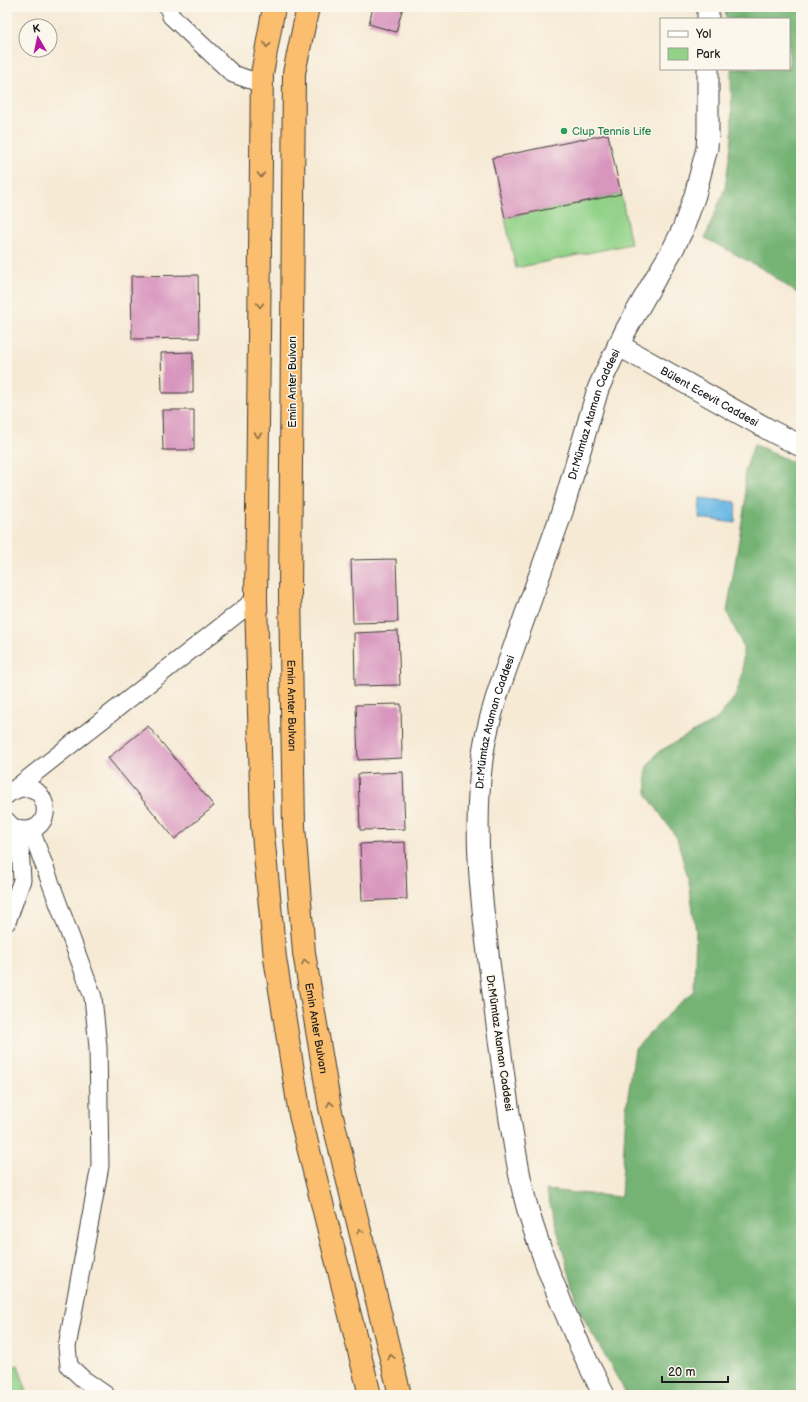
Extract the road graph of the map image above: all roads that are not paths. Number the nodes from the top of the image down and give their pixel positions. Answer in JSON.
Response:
{"nodes":[{"id":1,"x":168,"y":7,"type":"edge"},
{"id":2,"x":274,"y":7,"type":"edge"},
{"id":3,"x":308,"y":7,"type":"edge"},
{"id":4,"x":708,"y":7,"type":"edge"},
{"id":5,"x":708,"y":18,"type":"edge"},
{"id":6,"x":708,"y":70,"type":"edge"},
{"id":7,"x":262,"y":84,"type":"junction"},
{"id":8,"x":618,"y":345,"type":"junction"},
{"id":9,"x":801,"y":446,"type":"edge"},
{"id":10,"x":256,"y":599,"type":"junction"},
{"id":11,"x":8,"y":795,"type":"edge"},
{"id":12,"x":19,"y":827,"type":"edge"},
{"id":13,"x":7,"y":922,"type":"edge"},
{"id":14,"x":106,"y":1395,"type":"edge"},
{"id":15,"x":370,"y":1395,"type":"edge"},
{"id":16,"x":400,"y":1395,"type":"edge"},
{"id":17,"x":604,"y":1395,"type":"edge"}],
"edges":[{"from":1,"to":7,"type":"street"},
{"from":2,"to":7,"type":"highway","one_way":true},
{"from":16,"to":3,"type":"highway","name":"Emin Anter Bulvarı","one_way":true},
{"from":4,"to":5,"type":"street"},
{"from":6,"to":8,"type":"street","name":"Dr.Mümtaz Ataman Caddesi"},
{"from":7,"to":10,"type":"highway","one_way":true},
{"from":8,"to":9,"type":"street","name":"Bülent Ecevit Caddesi"},
{"from":8,"to":17,"type":"street","name":"Dr.Mümtaz Ataman Caddesi"},
{"from":10,"to":11,"type":"street"},
{"from":10,"to":15,"type":"highway"},
{"from":11,"to":12,"type":"street"},
{"from":12,"to":13,"type":"street"},
{"from":12,"to":14,"type":"street"}]}
